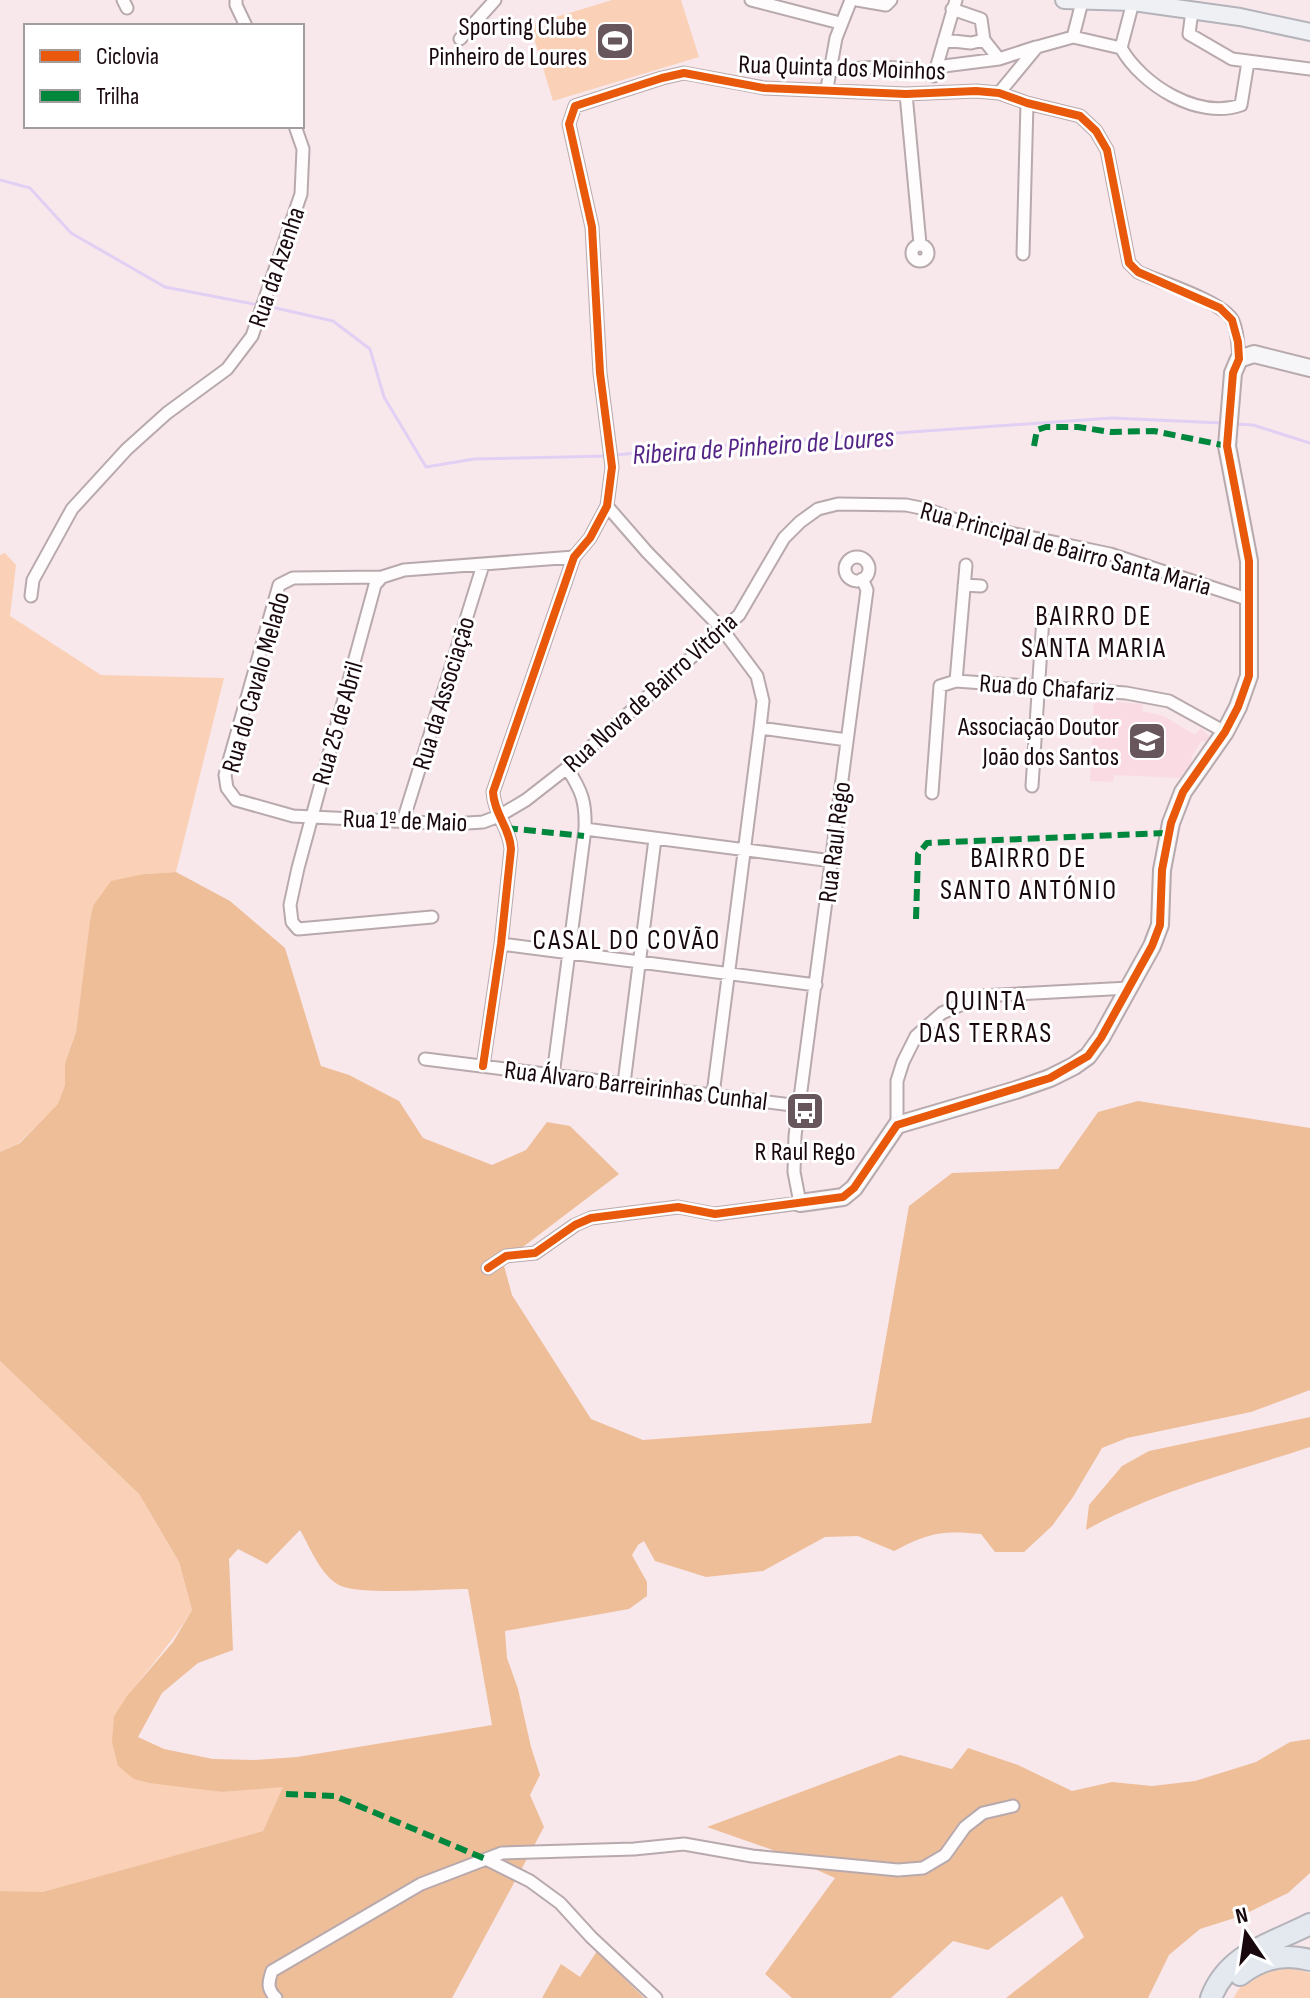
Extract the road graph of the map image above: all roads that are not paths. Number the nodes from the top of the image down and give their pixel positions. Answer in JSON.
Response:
{"nodes":[{"id":1,"x":236,"y":0,"type":"edge"},
{"id":2,"x":495,"y":0,"type":"edge"},
{"id":3,"x":751,"y":0,"type":"edge"},
{"id":4,"x":851,"y":0,"type":"edge"},
{"id":5,"x":857,"y":0,"type":"edge"},
{"id":6,"x":891,"y":0,"type":"edge"},
{"id":7,"x":1064,"y":0,"type":"edge"},
{"id":8,"x":1082,"y":2,"type":"edge"},
{"id":9,"x":1133,"y":2,"type":"junction"},
{"id":10,"x":954,"y":5,"type":"edge"},
{"id":11,"x":1192,"y":11,"type":"junction"},
{"id":12,"x":840,"y":23,"type":"junction"},
{"id":13,"x":245,"y":24,"type":"edge"},
{"id":14,"x":1310,"y":32,"type":"edge"},
{"id":15,"x":1073,"y":37,"type":"junction"},
{"id":16,"x":460,"y":39,"type":"dead end"},
{"id":17,"x":944,"y":40,"type":"junction"},
{"id":18,"x":984,"y":40,"type":"junction"},
{"id":19,"x":1037,"y":47,"type":"junction"},
{"id":20,"x":1121,"y":48,"type":"junction"},
{"id":21,"x":996,"y":59,"type":"junction"},
{"id":22,"x":1248,"y":62,"type":"junction"},
{"id":23,"x":1310,"y":69,"type":"edge"},
{"id":24,"x":829,"y":71,"type":"junction"},
{"id":25,"x":935,"y":72,"type":"junction"},
{"id":26,"x":827,"y":88,"type":"junction"},
{"id":27,"x":930,"y":91,"type":"junction"},
{"id":28,"x":999,"y":93,"type":"junction"},
{"id":29,"x":906,"y":94,"type":"junction"},
{"id":30,"x":1027,"y":103,"type":"junction"},
{"id":31,"x":296,"y":128,"type":"edge"},
{"id":32,"x":920,"y":244,"type":"dead end"},
{"id":33,"x":1023,"y":254,"type":"dead end"},
{"id":34,"x":1239,"y":359,"type":"junction"},
{"id":35,"x":1310,"y":368,"type":"edge"},
{"id":36,"x":906,"y":505,"type":"joint"},
{"id":37,"x":607,"y":506,"type":"junction"},
{"id":38,"x":574,"y":557,"type":"junction"},
{"id":39,"x":483,"y":565,"type":"junction"},
{"id":40,"x":966,"y":565,"type":"dead end"},
{"id":41,"x":382,"y":577,"type":"junction"},
{"id":42,"x":862,"y":579,"type":"dead end"},
{"id":43,"x":964,"y":585,"type":"junction"},
{"id":44,"x":981,"y":586,"type":"dead end"},
{"id":45,"x":31,"y":596,"type":"dead end"},
{"id":46,"x":1250,"y":600,"type":"junction"},
{"id":47,"x":1043,"y":617,"type":"dead end"},
{"id":48,"x":722,"y":629,"type":"junction"},
{"id":49,"x":956,"y":681,"type":"junction"},
{"id":50,"x":1038,"y":687,"type":"junction"},
{"id":51,"x":760,"y":728,"type":"junction"},
{"id":52,"x":1225,"y":732,"type":"junction"},
{"id":53,"x":847,"y":740,"type":"junction"},
{"id":54,"x":567,"y":768,"type":"junction"},
{"id":55,"x":1032,"y":786,"type":"dead end"},
{"id":56,"x":932,"y":793,"type":"dead end"},
{"id":57,"x":499,"y":816,"type":"junction"},
{"id":58,"x":311,"y":817,"type":"junction"},
{"id":59,"x":403,"y":821,"type":"junction"},
{"id":60,"x":585,"y":829,"type":"junction"},
{"id":61,"x":655,"y":839,"type":"junction"},
{"id":62,"x":745,"y":850,"type":"junction"},
{"id":63,"x":832,"y":861,"type":"junction"},
{"id":64,"x":432,"y":917,"type":"dead end"},
{"id":65,"x":501,"y":944,"type":"junction"},
{"id":66,"x":568,"y":952,"type":"junction"},
{"id":67,"x":640,"y":962,"type":"junction"},
{"id":68,"x":727,"y":974,"type":"junction"},
{"id":69,"x":816,"y":985,"type":"junction"},
{"id":70,"x":1129,"y":988,"type":"junction"},
{"id":71,"x":425,"y":1059,"type":"dead end"},
{"id":72,"x":483,"y":1066,"type":"junction"},
{"id":73,"x":553,"y":1075,"type":"junction"},
{"id":74,"x":624,"y":1083,"type":"junction"},
{"id":75,"x":713,"y":1094,"type":"junction"},
{"id":76,"x":800,"y":1106,"type":"junction"},
{"id":77,"x":897,"y":1125,"type":"junction"},
{"id":78,"x":800,"y":1203,"type":"junction"},
{"id":79,"x":488,"y":1268,"type":"dead end"},
{"id":80,"x":1013,"y":1806,"type":"dead end"},
{"id":81,"x":488,"y":1860,"type":"junction"},
{"id":82,"x":1310,"y":1924,"type":"edge"},
{"id":83,"x":1310,"y":1960,"type":"edge"},
{"id":84,"x":276,"y":1998,"type":"edge"},
{"id":85,"x":656,"y":1998,"type":"edge"},
{"id":86,"x":1211,"y":1998,"type":"edge"},
{"id":87,"x":1224,"y":1998,"type":"edge"}],
"edges":[{"from":1,"to":13,"type":"street"},
{"from":2,"to":16,"type":"street"},
{"from":3,"to":12,"type":"street"},
{"from":4,"to":12,"type":"street"},
{"from":5,"to":6,"type":"street"},
{"from":7,"to":8,"type":"main road"},
{"from":8,"to":9,"type":"main road"},
{"from":8,"to":15,"type":"street"},
{"from":9,"to":11,"type":"main road"},
{"from":9,"to":20,"type":"street"},
{"from":10,"to":17,"type":"street"},
{"from":10,"to":18,"type":"street"},
{"from":11,"to":14,"type":"main road"},
{"from":11,"to":22,"type":"street"},
{"from":12,"to":24,"type":"street"},
{"from":15,"to":19,"type":"street"},
{"from":15,"to":20,"type":"street"},
{"from":17,"to":18,"type":"street"},
{"from":17,"to":25,"type":"street"},
{"from":18,"to":21,"type":"street"},
{"from":19,"to":21,"type":"street"},
{"from":19,"to":28,"type":"street"},
{"from":20,"to":22,"type":"street"},
{"from":21,"to":25,"type":"street"},
{"from":22,"to":23,"type":"street"},
{"from":24,"to":25,"type":"street"},
{"from":24,"to":26,"type":"street"},
{"from":25,"to":27,"type":"street"},
{"from":26,"to":29,"type":"street","name":"Rua Quinta dos Moinhos"},
{"from":26,"to":37,"type":"street","name":"Rua Quinta dos Moinhos"},
{"from":27,"to":28,"type":"street","name":"Rua Quinta dos Moinhos"},
{"from":27,"to":29,"type":"street","name":"Rua Quinta dos Moinhos"},
{"from":28,"to":30,"type":"street","name":"Rua Quinta dos Moinhos"},
{"from":29,"to":32,"type":"street"},
{"from":30,"to":33,"type":"street"},
{"from":30,"to":34,"type":"street","name":"Rua Quinta dos Moinhos"},
{"from":31,"to":45,"type":"street","name":"Rua da Azenha"},
{"from":34,"to":35,"type":"street"},
{"from":34,"to":46,"type":"street"},
{"from":36,"to":46,"type":"street","name":"Rua Principal de Bairro Santa Maria"},
{"from":36,"to":48,"type":"street","name":"Rua Nova de Bairro Vitória"},
{"from":37,"to":38,"type":"street"},
{"from":37,"to":48,"type":"street"},
{"from":38,"to":39,"type":"street"},
{"from":38,"to":57,"type":"street"},
{"from":39,"to":41,"type":"street"},
{"from":39,"to":59,"type":"street","name":"Rua da Associação"},
{"from":40,"to":43,"type":"street"},
{"from":41,"to":58,"type":"street","name":"Rua 25 de Abril"},
{"from":41,"to":58,"type":"street","name":"Rua do Cavalo Melado"},
{"from":42,"to":53,"type":"street","name":"Rua Raul Rêgo"},
{"from":43,"to":44,"type":"street"},
{"from":43,"to":49,"type":"street"},
{"from":46,"to":52,"type":"street"},
{"from":47,"to":50,"type":"street"},
{"from":48,"to":51,"type":"street"},
{"from":48,"to":54,"type":"street","name":"Rua Nova de Bairro Vitória"},
{"from":49,"to":50,"type":"street","name":"Rua do Chafariz"},
{"from":49,"to":56,"type":"street"},
{"from":50,"to":52,"type":"street","name":"Rua do Chafariz"},
{"from":50,"to":55,"type":"street"},
{"from":51,"to":53,"type":"street"},
{"from":51,"to":62,"type":"street"},
{"from":52,"to":70,"type":"street"},
{"from":53,"to":63,"type":"street","name":"Rua Raul Rêgo"},
{"from":54,"to":57,"type":"street","name":"Rua Nova de Bairro Vitória"},
{"from":54,"to":60,"type":"street"},
{"from":57,"to":59,"type":"street","name":"Rua 1º de Maio"},
{"from":57,"to":65,"type":"street"},
{"from":58,"to":59,"type":"street","name":"Rua 1º de Maio"},
{"from":58,"to":64,"type":"street","name":"Rua 25 de Abril"},
{"from":60,"to":61,"type":"street"},
{"from":60,"to":66,"type":"street"},
{"from":61,"to":62,"type":"street"},
{"from":61,"to":67,"type":"street"},
{"from":62,"to":63,"type":"street"},
{"from":62,"to":68,"type":"street"},
{"from":63,"to":69,"type":"street","name":"Rua Raul Rêgo"},
{"from":65,"to":66,"type":"street"},
{"from":65,"to":72,"type":"street"},
{"from":66,"to":67,"type":"street"},
{"from":66,"to":73,"type":"street"},
{"from":67,"to":68,"type":"street"},
{"from":67,"to":74,"type":"street"},
{"from":68,"to":69,"type":"street"},
{"from":68,"to":75,"type":"street"},
{"from":69,"to":76,"type":"street","name":"Rua Raul Rêgo"},
{"from":70,"to":77,"type":"street"},
{"from":70,"to":77,"type":"street"},
{"from":71,"to":72,"type":"street","name":"Rua Álvaro Barreirinhas Cunhal"},
{"from":72,"to":73,"type":"street","name":"Rua Álvaro Barreirinhas Cunhal"},
{"from":73,"to":74,"type":"street","name":"Rua Álvaro Barreirinhas Cunhal"},
{"from":74,"to":75,"type":"street","name":"Rua Álvaro Barreirinhas Cunhal"},
{"from":75,"to":76,"type":"street","name":"Rua Álvaro Barreirinhas Cunhal"},
{"from":76,"to":78,"type":"street","name":"Rua Raul Rêgo"},
{"from":77,"to":78,"type":"street"},
{"from":78,"to":79,"type":"street"},
{"from":80,"to":81,"type":"street"},
{"from":81,"to":84,"type":"street"},
{"from":81,"to":85,"type":"street"},
{"from":82,"to":86,"type":"highway"},
{"from":83,"to":87,"type":"highway"}]}
